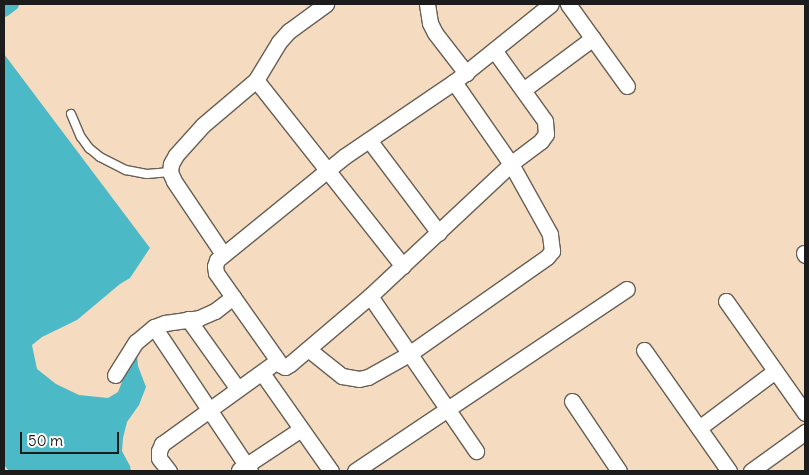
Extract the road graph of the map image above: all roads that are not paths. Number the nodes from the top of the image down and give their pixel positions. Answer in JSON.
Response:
{"nodes":[{"id":1,"x":324,"y":4,"type":"edge"},
{"id":2,"x":427,"y":4,"type":"edge"},
{"id":3,"x":551,"y":4,"type":"edge"},
{"id":4,"x":568,"y":4,"type":"edge"},
{"id":5,"x":593,"y":38,"type":"junction"},
{"id":6,"x":494,"y":50,"type":"junction"},
{"id":7,"x":460,"y":77,"type":"junction"},
{"id":8,"x":256,"y":80,"type":"junction"},
{"id":9,"x":627,"y":86,"type":"dead end"},
{"id":10,"x":523,"y":90,"type":"junction"},
{"id":11,"x":71,"y":114,"type":"dead end"},
{"id":12,"x":369,"y":140,"type":"junction"},
{"id":13,"x":511,"y":164,"type":"junction"},
{"id":14,"x":327,"y":170,"type":"junction"},
{"id":15,"x":170,"y":172,"type":"junction"},
{"id":16,"x":439,"y":233,"type":"junction"},
{"id":17,"x":223,"y":254,"type":"junction"},
{"id":18,"x":403,"y":266,"type":"junction"},
{"id":19,"x":627,"y":289,"type":"dead end"},
{"id":20,"x":233,"y":296,"type":"junction"},
{"id":21,"x":370,"y":296,"type":"junction"},
{"id":22,"x":726,"y":301,"type":"dead end"},
{"id":23,"x":188,"y":320,"type":"junction"},
{"id":24,"x":154,"y":327,"type":"junction"},
{"id":25,"x":308,"y":349,"type":"junction"},
{"id":26,"x":644,"y":350,"type":"dead end"},
{"id":27,"x":409,"y":354,"type":"junction"},
{"id":28,"x":277,"y":361,"type":"junction"},
{"id":29,"x":775,"y":371,"type":"junction"},
{"id":30,"x":262,"y":372,"type":"junction"},
{"id":31,"x":115,"y":375,"type":"dead end"},
{"id":32,"x":238,"y":389,"type":"junction"},
{"id":33,"x":572,"y":401,"type":"dead end"},
{"id":34,"x":446,"y":409,"type":"junction"},
{"id":35,"x":210,"y":410,"type":"junction"},
{"id":36,"x":805,"y":413,"type":"edge"},
{"id":37,"x":699,"y":428,"type":"junction"},
{"id":38,"x":301,"y":429,"type":"junction"},
{"id":39,"x":805,"y":432,"type":"edge"},
{"id":40,"x":476,"y":451,"type":"dead end"},
{"id":41,"x":245,"y":469,"type":"edge"},
{"id":42,"x":169,"y":471,"type":"edge"},
{"id":43,"x":331,"y":471,"type":"edge"},
{"id":44,"x":355,"y":471,"type":"edge"},
{"id":45,"x":620,"y":471,"type":"edge"},
{"id":46,"x":729,"y":471,"type":"edge"},
{"id":47,"x":751,"y":471,"type":"edge"}],
"edges":[{"from":1,"to":8,"type":"street"},
{"from":2,"to":7,"type":"street"},
{"from":3,"to":6,"type":"street"},
{"from":4,"to":5,"type":"street"},
{"from":5,"to":9,"type":"street"},
{"from":5,"to":10,"type":"street"},
{"from":6,"to":7,"type":"street"},
{"from":6,"to":10,"type":"street"},
{"from":7,"to":12,"type":"street"},
{"from":7,"to":13,"type":"street"},
{"from":8,"to":14,"type":"street"},
{"from":8,"to":15,"type":"street"},
{"from":10,"to":13,"type":"street"},
{"from":11,"to":15,"type":"lane"},
{"from":12,"to":14,"type":"street"},
{"from":12,"to":16,"type":"street"},
{"from":13,"to":16,"type":"street"},
{"from":13,"to":27,"type":"street"},
{"from":14,"to":17,"type":"street"},
{"from":14,"to":18,"type":"street"},
{"from":15,"to":17,"type":"street"},
{"from":16,"to":18,"type":"street"},
{"from":17,"to":20,"type":"street"},
{"from":18,"to":21,"type":"street"},
{"from":19,"to":34,"type":"street"},
{"from":20,"to":23,"type":"street"},
{"from":20,"to":28,"type":"street"},
{"from":21,"to":25,"type":"street"},
{"from":21,"to":27,"type":"street"},
{"from":22,"to":29,"type":"street"},
{"from":23,"to":24,"type":"street"},
{"from":23,"to":32,"type":"street"},
{"from":24,"to":31,"type":"street"},
{"from":24,"to":35,"type":"street"},
{"from":25,"to":27,"type":"street"},
{"from":25,"to":28,"type":"street"},
{"from":26,"to":37,"type":"street"},
{"from":27,"to":34,"type":"street"},
{"from":28,"to":30,"type":"street"},
{"from":29,"to":36,"type":"street"},
{"from":29,"to":37,"type":"street"},
{"from":30,"to":32,"type":"street"},
{"from":30,"to":38,"type":"street"},
{"from":32,"to":35,"type":"street"},
{"from":33,"to":45,"type":"street"},
{"from":34,"to":40,"type":"street"},
{"from":34,"to":44,"type":"street"},
{"from":35,"to":41,"type":"street"},
{"from":35,"to":42,"type":"street"},
{"from":37,"to":46,"type":"street"},
{"from":38,"to":41,"type":"street"},
{"from":38,"to":43,"type":"street"},
{"from":39,"to":47,"type":"street"}]}
